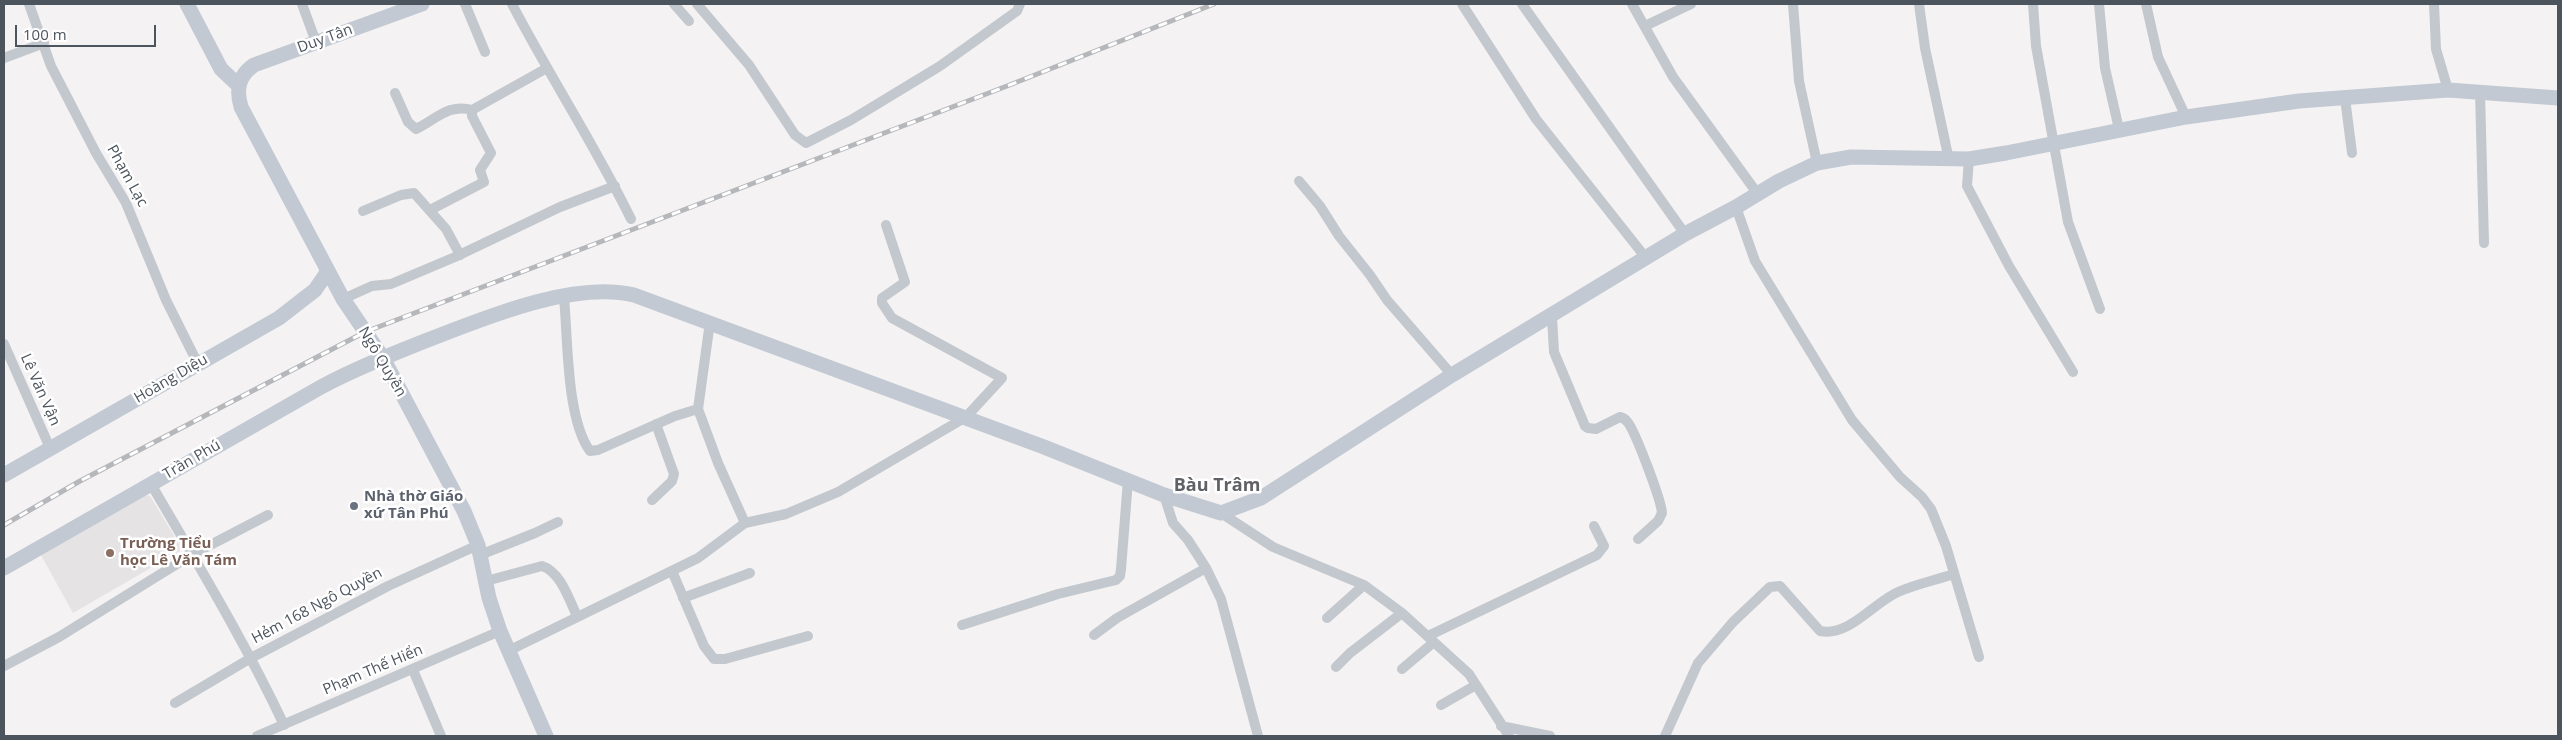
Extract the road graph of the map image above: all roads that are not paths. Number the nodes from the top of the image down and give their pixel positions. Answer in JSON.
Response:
{"nodes":[{"id":1,"x":28,"y":4,"type":"edge"},
{"id":2,"x":187,"y":4,"type":"edge"},
{"id":3,"x":302,"y":4,"type":"edge"},
{"id":4,"x":422,"y":4,"type":"edge"},
{"id":5,"x":465,"y":4,"type":"edge"},
{"id":6,"x":512,"y":4,"type":"edge"},
{"id":7,"x":674,"y":4,"type":"edge"},
{"id":8,"x":697,"y":4,"type":"edge"},
{"id":9,"x":1020,"y":4,"type":"edge"},
{"id":10,"x":1462,"y":4,"type":"edge"},
{"id":11,"x":1522,"y":4,"type":"edge"},
{"id":12,"x":1632,"y":4,"type":"edge"},
{"id":13,"x":1691,"y":4,"type":"edge"},
{"id":14,"x":1793,"y":4,"type":"edge"},
{"id":15,"x":1919,"y":4,"type":"edge"},
{"id":16,"x":2033,"y":4,"type":"edge"},
{"id":17,"x":2099,"y":4,"type":"edge"},
{"id":18,"x":2146,"y":4,"type":"edge"},
{"id":19,"x":2434,"y":4,"type":"edge"},
{"id":20,"x":393,"y":8,"type":"edge"},
{"id":21,"x":688,"y":21,"type":"dead end"},
{"id":22,"x":1645,"y":26,"type":"junction"},
{"id":23,"x":316,"y":42,"type":"junction"},
{"id":24,"x":44,"y":43,"type":"junction"},
{"id":25,"x":485,"y":52,"type":"dead end"},
{"id":26,"x":4,"y":58,"type":"edge"},
{"id":27,"x":547,"y":68,"type":"junction"},
{"id":28,"x":238,"y":85,"type":"junction"},
{"id":29,"x":2448,"y":90,"type":"junction"},
{"id":30,"x":2480,"y":92,"type":"junction"},
{"id":31,"x":395,"y":93,"type":"dead end"},
{"id":32,"x":2345,"y":98,"type":"junction"},
{"id":33,"x":2558,"y":98,"type":"edge"},
{"id":34,"x":472,"y":110,"type":"junction"},
{"id":35,"x":2186,"y":117,"type":"junction"},
{"id":36,"x":2118,"y":129,"type":"junction"},
{"id":37,"x":2053,"y":143,"type":"junction"},
{"id":38,"x":2352,"y":153,"type":"dead end"},
{"id":39,"x":1969,"y":159,"type":"junction"},
{"id":40,"x":1949,"y":160,"type":"junction"},
{"id":41,"x":1817,"y":163,"type":"junction"},
{"id":42,"x":1298,"y":182,"type":"dead end"},
{"id":43,"x":615,"y":186,"type":"junction"},
{"id":44,"x":1757,"y":193,"type":"junction"},
{"id":45,"x":1736,"y":207,"type":"junction"},
{"id":46,"x":430,"y":210,"type":"junction"},
{"id":47,"x":363,"y":211,"type":"dead end"},
{"id":48,"x":631,"y":219,"type":"dead end"},
{"id":49,"x":886,"y":225,"type":"dead end"},
{"id":50,"x":1685,"y":234,"type":"junction"},
{"id":51,"x":2484,"y":243,"type":"dead end"},
{"id":52,"x":460,"y":255,"type":"junction"},
{"id":53,"x":1646,"y":258,"type":"junction"},
{"id":54,"x":328,"y":271,"type":"junction"},
{"id":55,"x":564,"y":297,"type":"junction"},
{"id":56,"x":343,"y":299,"type":"junction"},
{"id":57,"x":2100,"y":309,"type":"dead end"},
{"id":58,"x":1552,"y":317,"type":"junction"},
{"id":59,"x":710,"y":322,"type":"junction"},
{"id":60,"x":4,"y":344,"type":"edge"},
{"id":61,"x":383,"y":358,"type":"junction"},
{"id":62,"x":198,"y":364,"type":"junction"},
{"id":63,"x":2073,"y":372,"type":"dead end"},
{"id":64,"x":1452,"y":375,"type":"junction"},
{"id":65,"x":698,"y":409,"type":"junction"},
{"id":66,"x":966,"y":418,"type":"junction"},
{"id":67,"x":656,"y":424,"type":"junction"},
{"id":68,"x":50,"y":448,"type":"junction"},
{"id":69,"x":4,"y":475,"type":"edge"},
{"id":70,"x":1128,"y":480,"type":"junction"},
{"id":71,"x":151,"y":484,"type":"junction"},
{"id":72,"x":1164,"y":495,"type":"junction"},
{"id":73,"x":652,"y":500,"type":"dead end"},
{"id":74,"x":1221,"y":514,"type":"junction"},
{"id":75,"x":268,"y":516,"type":"dead end"},
{"id":76,"x":558,"y":522,"type":"dead end"},
{"id":77,"x":745,"y":523,"type":"junction"},
{"id":78,"x":1594,"y":526,"type":"dead end"},
{"id":79,"x":1638,"y":538,"type":"dead end"},
{"id":80,"x":479,"y":550,"type":"junction"},
{"id":81,"x":193,"y":554,"type":"junction"},
{"id":82,"x":4,"y":568,"type":"edge"},
{"id":83,"x":1206,"y":568,"type":"junction"},
{"id":84,"x":672,"y":571,"type":"junction"},
{"id":85,"x":750,"y":573,"type":"dead end"},
{"id":86,"x":1954,"y":574,"type":"junction"},
{"id":87,"x":486,"y":581,"type":"junction"},
{"id":88,"x":1364,"y":585,"type":"junction"},
{"id":89,"x":683,"y":598,"type":"junction"},
{"id":90,"x":1402,"y":613,"type":"junction"},
{"id":91,"x":577,"y":616,"type":"junction"},
{"id":92,"x":1327,"y":618,"type":"dead end"},
{"id":93,"x":962,"y":625,"type":"dead end"},
{"id":94,"x":500,"y":631,"type":"junction"},
{"id":95,"x":1094,"y":635,"type":"dead end"},
{"id":96,"x":808,"y":636,"type":"dead end"},
{"id":97,"x":1431,"y":639,"type":"junction"},
{"id":98,"x":508,"y":651,"type":"junction"},
{"id":99,"x":251,"y":658,"type":"junction"},
{"id":100,"x":1979,"y":658,"type":"dead end"},
{"id":101,"x":4,"y":666,"type":"edge"},
{"id":102,"x":1336,"y":667,"type":"dead end"},
{"id":103,"x":1402,"y":668,"type":"dead end"},
{"id":104,"x":413,"y":670,"type":"junction"},
{"id":105,"x":1476,"y":685,"type":"junction"},
{"id":106,"x":174,"y":703,"type":"dead end"},
{"id":107,"x":1441,"y":705,"type":"dead end"},
{"id":108,"x":284,"y":725,"type":"junction"},
{"id":109,"x":1501,"y":726,"type":"junction"},
{"id":110,"x":262,"y":735,"type":"edge"},
{"id":111,"x":441,"y":736,"type":"edge"},
{"id":112,"x":546,"y":736,"type":"edge"},
{"id":113,"x":1258,"y":736,"type":"edge"},
{"id":114,"x":1509,"y":736,"type":"edge"},
{"id":115,"x":1550,"y":736,"type":"edge"},
{"id":116,"x":1665,"y":736,"type":"edge"}],
"edges":[{"from":1,"to":24,"type":"street","name":"Phạm Lạc"},
{"from":2,"to":28,"type":"street"},
{"from":3,"to":23,"type":"street"},
{"from":4,"to":20,"type":"street","name":"Duy Tân"},
{"from":5,"to":25,"type":"street"},
{"from":6,"to":27,"type":"street"},
{"from":7,"to":21,"type":"street"},
{"from":8,"to":9,"type":"street"},
{"from":10,"to":53,"type":"street"},
{"from":11,"to":50,"type":"street"},
{"from":12,"to":22,"type":"street"},
{"from":13,"to":22,"type":"street"},
{"from":14,"to":41,"type":"street"},
{"from":15,"to":40,"type":"street"},
{"from":16,"to":37,"type":"street"},
{"from":17,"to":36,"type":"street"},
{"from":18,"to":35,"type":"street"},
{"from":19,"to":29,"type":"street"},
{"from":20,"to":23,"type":"street","name":"Duy Tân"},
{"from":22,"to":44,"type":"street"},
{"from":23,"to":28,"type":"street","name":"Duy Tân"},
{"from":24,"to":26,"type":"street"},
{"from":24,"to":62,"type":"street","name":"Phạm Lạc"},
{"from":27,"to":34,"type":"street"},
{"from":27,"to":43,"type":"street"},
{"from":28,"to":54,"type":"street","name":"Ngô Quyền"},
{"from":29,"to":30,"type":"street"},
{"from":29,"to":32,"type":"street"},
{"from":30,"to":33,"type":"street"},
{"from":30,"to":51,"type":"street"},
{"from":31,"to":34,"type":"street"},
{"from":32,"to":35,"type":"street"},
{"from":32,"to":38,"type":"street"},
{"from":34,"to":46,"type":"street"},
{"from":35,"to":36,"type":"street"},
{"from":36,"to":37,"type":"street"},
{"from":37,"to":39,"type":"street"},
{"from":37,"to":57,"type":"street"},
{"from":39,"to":40,"type":"street"},
{"from":39,"to":63,"type":"street"},
{"from":40,"to":41,"type":"street"},
{"from":41,"to":44,"type":"street"},
{"from":42,"to":64,"type":"street"},
{"from":43,"to":48,"type":"street"},
{"from":43,"to":52,"type":"street"},
{"from":44,"to":45,"type":"street"},
{"from":45,"to":50,"type":"street"},
{"from":45,"to":86,"type":"street"},
{"from":46,"to":47,"type":"street"},
{"from":46,"to":52,"type":"street"},
{"from":49,"to":66,"type":"street"},
{"from":50,"to":53,"type":"street"},
{"from":52,"to":56,"type":"street"},
{"from":53,"to":58,"type":"street"},
{"from":54,"to":56,"type":"street","name":"Ngô Quyền"},
{"from":54,"to":62,"type":"street","name":"Hoàng Diệu"},
{"from":55,"to":59,"type":"street","name":"Trần Phú"},
{"from":55,"to":61,"type":"street","name":"Trần Phú"},
{"from":55,"to":67,"type":"street"},
{"from":56,"to":61,"type":"street","name":"Ngô Quyền"},
{"from":58,"to":64,"type":"street"},
{"from":58,"to":79,"type":"street"},
{"from":59,"to":65,"type":"street"},
{"from":59,"to":66,"type":"street","name":"Trần Phú"},
{"from":60,"to":68,"type":"street","name":"Lê Văn Vận"},
{"from":61,"to":71,"type":"street","name":"Trần Phú"},
{"from":61,"to":80,"type":"street","name":"Ngô Quyền"},
{"from":62,"to":68,"type":"street","name":"Hoàng Diệu"},
{"from":64,"to":74,"type":"street"},
{"from":65,"to":67,"type":"street"},
{"from":65,"to":77,"type":"street"},
{"from":66,"to":70,"type":"street","name":"Trần Phú"},
{"from":66,"to":77,"type":"street"},
{"from":67,"to":73,"type":"street"},
{"from":68,"to":69,"type":"street","name":"Hoàng Diệu"},
{"from":70,"to":72,"type":"street","name":"Trần Phú"},
{"from":70,"to":93,"type":"street"},
{"from":71,"to":81,"type":"street"},
{"from":71,"to":82,"type":"street","name":"Trần Phú"},
{"from":72,"to":74,"type":"street","name":"Trần Phú"},
{"from":72,"to":83,"type":"street"},
{"from":74,"to":88,"type":"street"},
{"from":75,"to":81,"type":"street"},
{"from":76,"to":80,"type":"street","name":"Hẻm 168 Ngô Quyền"},
{"from":77,"to":84,"type":"street"},
{"from":78,"to":97,"type":"street"},
{"from":80,"to":87,"type":"street","name":"Ngô Quyền"},
{"from":80,"to":99,"type":"street","name":"Hẻm 168 Ngô Quyền"},
{"from":81,"to":99,"type":"street"},
{"from":81,"to":101,"type":"street"},
{"from":83,"to":95,"type":"street"},
{"from":83,"to":113,"type":"street"},
{"from":84,"to":89,"type":"street"},
{"from":84,"to":91,"type":"street"},
{"from":85,"to":89,"type":"street"},
{"from":86,"to":100,"type":"street"},
{"from":86,"to":116,"type":"street"},
{"from":87,"to":91,"type":"street"},
{"from":87,"to":94,"type":"street","name":"Ngô Quyền"},
{"from":88,"to":90,"type":"street"},
{"from":88,"to":92,"type":"street"},
{"from":89,"to":96,"type":"street"},
{"from":90,"to":97,"type":"street"},
{"from":90,"to":102,"type":"street"},
{"from":91,"to":98,"type":"street"},
{"from":94,"to":98,"type":"street","name":"Ngô Quyền"},
{"from":94,"to":104,"type":"street","name":"Phạm Thế Hiển"},
{"from":97,"to":103,"type":"street"},
{"from":97,"to":105,"type":"street"},
{"from":98,"to":112,"type":"street","name":"Ngô Quyền"},
{"from":99,"to":106,"type":"street","name":"Hẻm 168 Ngô Quyền"},
{"from":99,"to":108,"type":"street"},
{"from":104,"to":108,"type":"street","name":"Phạm Thế Hiển"},
{"from":104,"to":111,"type":"street"},
{"from":105,"to":107,"type":"street"},
{"from":105,"to":109,"type":"street"},
{"from":108,"to":110,"type":"street","name":"Phạm Thế Hiển"},
{"from":109,"to":114,"type":"street"},
{"from":109,"to":115,"type":"street"}]}
